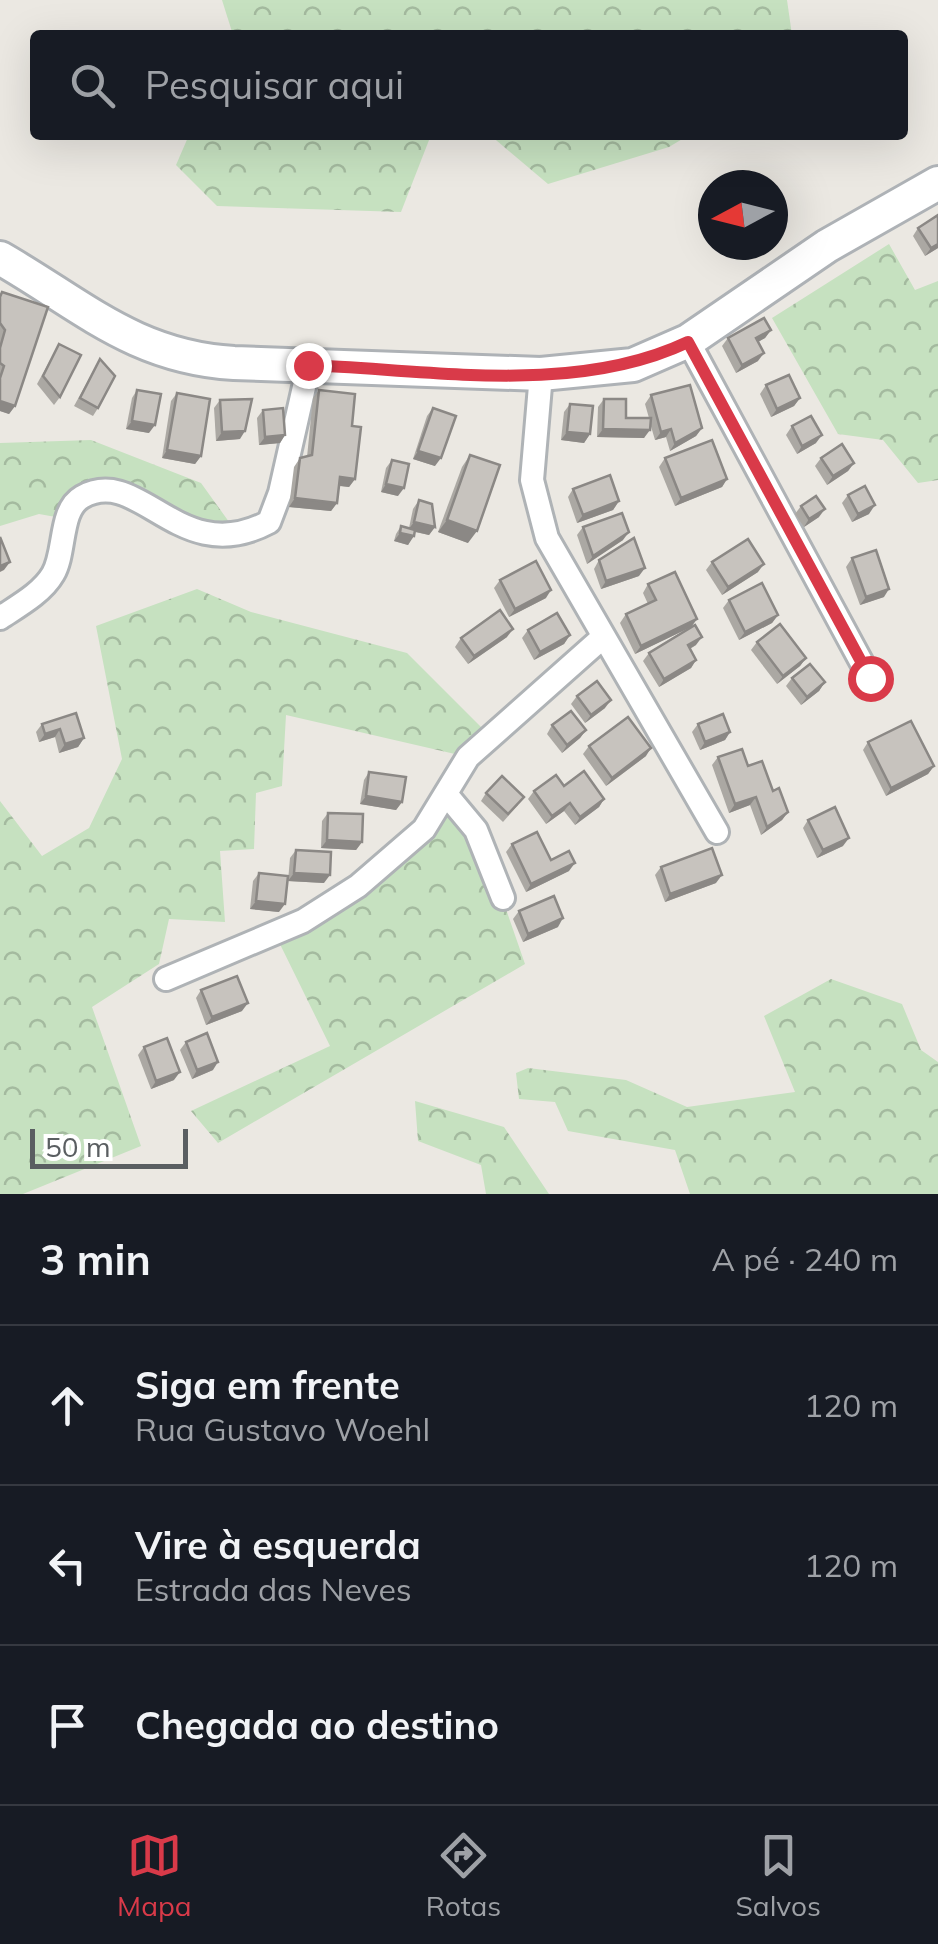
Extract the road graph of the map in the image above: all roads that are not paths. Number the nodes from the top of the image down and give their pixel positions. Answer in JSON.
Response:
{"nodes":[{"id":1,"x":938,"y":183,"type":"edge"},
{"id":2,"x":0,"y":258,"type":"edge"},
{"id":3,"x":688,"y":342,"type":"junction"},
{"id":4,"x":308,"y":365,"type":"junction"},
{"id":5,"x":541,"y":374,"type":"junction"},
{"id":6,"x":0,"y":618,"type":"edge"},
{"id":7,"x":602,"y":638,"type":"junction"},
{"id":8,"x":870,"y":678,"type":"dead end"},
{"id":9,"x":446,"y":794,"type":"junction"},
{"id":10,"x":717,"y":832,"type":"dead end"},
{"id":11,"x":503,"y":898,"type":"dead end"},
{"id":12,"x":166,"y":979,"type":"dead end"}],
"edges":[{"from":1,"to":3,"type":"main road"},
{"from":2,"to":4,"type":"main road"},
{"from":3,"to":5,"type":"main road"},
{"from":3,"to":8,"type":"street"},
{"from":4,"to":5,"type":"main road"},
{"from":4,"to":6,"type":"street"},
{"from":5,"to":7,"type":"street"},
{"from":7,"to":9,"type":"street"},
{"from":7,"to":10,"type":"street"},
{"from":9,"to":11,"type":"street"},
{"from":9,"to":12,"type":"street"}]}
